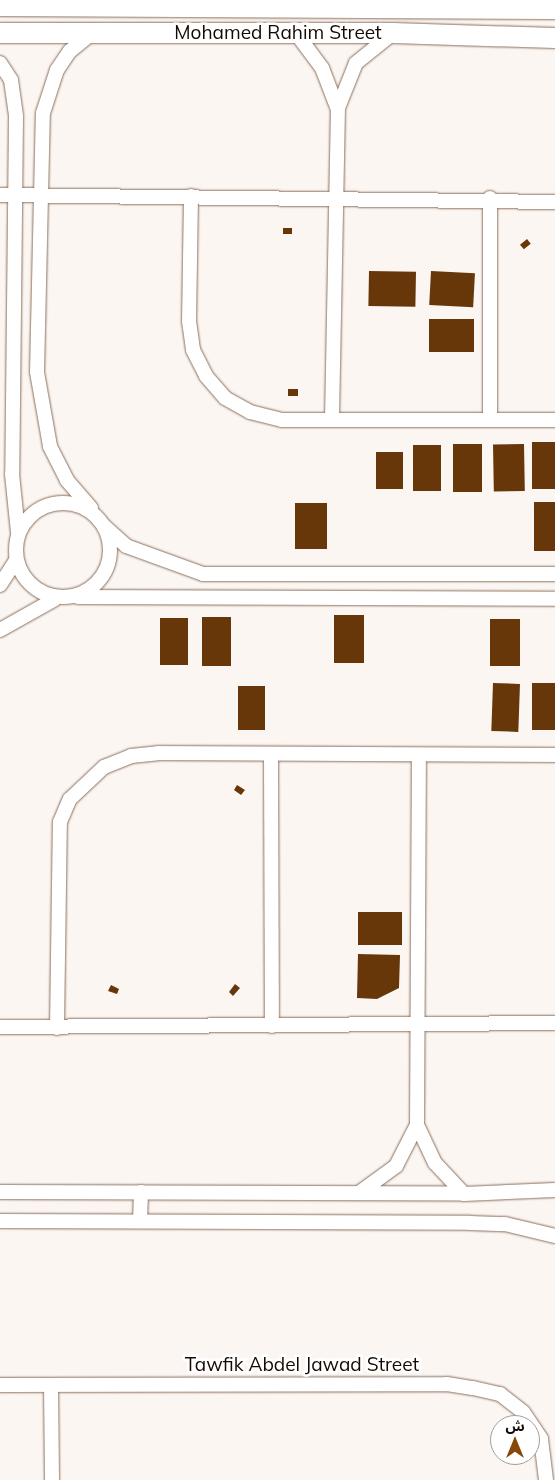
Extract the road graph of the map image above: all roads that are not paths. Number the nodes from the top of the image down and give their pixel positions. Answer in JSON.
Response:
{"nodes":[{"id":1,"x":86,"y":3,"type":"edge"},
{"id":2,"x":290,"y":4,"type":"edge"},
{"id":3,"x":376,"y":4,"type":"edge"},
{"id":4,"x":0,"y":6,"type":"edge"},
{"id":5,"x":193,"y":9,"type":"junction"},
{"id":6,"x":555,"y":9,"type":"edge"},
{"id":7,"x":194,"y":32,"type":"junction"},
{"id":8,"x":0,"y":33,"type":"edge"},
{"id":9,"x":92,"y":33,"type":"junction"},
{"id":10,"x":296,"y":33,"type":"junction"},
{"id":11,"x":394,"y":33,"type":"junction"},
{"id":12,"x":555,"y":38,"type":"edge"},
{"id":13,"x":0,"y":63,"type":"edge"},
{"id":14,"x":338,"y":108,"type":"junction"},
{"id":15,"x":16,"y":194,"type":"junction"},
{"id":16,"x":44,"y":194,"type":"junction"},
{"id":17,"x":0,"y":195,"type":"edge"},
{"id":18,"x":191,"y":196,"type":"junction"},
{"id":19,"x":336,"y":196,"type":"junction"},
{"id":20,"x":490,"y":198,"type":"junction"},
{"id":21,"x":555,"y":202,"type":"edge"},
{"id":22,"x":332,"y":419,"type":"junction"},
{"id":23,"x":490,"y":419,"type":"junction"},
{"id":24,"x":555,"y":420,"type":"edge"},
{"id":25,"x":91,"y":508,"type":"junction"},
{"id":26,"x":104,"y":526,"type":"junction"},
{"id":27,"x":18,"y":532,"type":"junction"},
{"id":28,"x":16,"y":560,"type":"junction"},
{"id":29,"x":555,"y":574,"type":"edge"},
{"id":30,"x":0,"y":585,"type":"edge"},
{"id":31,"x":78,"y":597,"type":"junction"},
{"id":32,"x":56,"y":599,"type":"junction"},
{"id":33,"x":555,"y":599,"type":"edge"},
{"id":34,"x":0,"y":630,"type":"edge"},
{"id":35,"x":271,"y":755,"type":"junction"},
{"id":36,"x":555,"y":755,"type":"edge"},
{"id":37,"x":419,"y":756,"type":"junction"},
{"id":38,"x":555,"y":1023,"type":"edge"},
{"id":39,"x":272,"y":1026,"type":"junction"},
{"id":40,"x":0,"y":1027,"type":"edge"},
{"id":41,"x":418,"y":1027,"type":"junction"},
{"id":42,"x":57,"y":1028,"type":"junction"},
{"id":43,"x":417,"y":1125,"type":"junction"},
{"id":44,"x":555,"y":1190,"type":"edge"},
{"id":45,"x":0,"y":1192,"type":"edge"},
{"id":46,"x":141,"y":1192,"type":"junction"},
{"id":47,"x":358,"y":1194,"type":"junction"},
{"id":48,"x":464,"y":1194,"type":"junction"},
{"id":49,"x":0,"y":1221,"type":"edge"},
{"id":50,"x":140,"y":1221,"type":"junction"},
{"id":51,"x":555,"y":1236,"type":"edge"},
{"id":52,"x":51,"y":1384,"type":"junction"},
{"id":53,"x":0,"y":1385,"type":"edge"},
{"id":54,"x":52,"y":1480,"type":"edge"},
{"id":55,"x":546,"y":1480,"type":"edge"}],
"edges":[{"from":1,"to":4,"type":"street","name":"Mohamed Rahim Street"},
{"from":1,"to":5,"type":"street","name":"Mohamed Rahim Street"},
{"from":2,"to":3,"type":"street","name":"Mohamed Rahim Street"},
{"from":2,"to":5,"type":"street","name":"Mohamed Rahim Street"},
{"from":3,"to":6,"type":"street","name":"Mohamed Rahim Street"},
{"from":5,"to":7,"type":"street"},
{"from":7,"to":9,"type":"street","name":"Mohamed Rahim Street"},
{"from":7,"to":10,"type":"street","name":"Mohamed Rahim Street"},
{"from":8,"to":9,"type":"street","name":"Mohamed Rahim Street"},
{"from":9,"to":16,"type":"street"},
{"from":10,"to":11,"type":"street","name":"Mohamed Rahim Street"},
{"from":10,"to":14,"type":"street"},
{"from":11,"to":12,"type":"street","name":"Mohamed Rahim Street"},
{"from":11,"to":14,"type":"street"},
{"from":13,"to":15,"type":"street"},
{"from":14,"to":19,"type":"street"},
{"from":15,"to":16,"type":"street"},
{"from":15,"to":17,"type":"street"},
{"from":15,"to":27,"type":"street"},
{"from":16,"to":18,"type":"street"},
{"from":16,"to":25,"type":"street"},
{"from":18,"to":19,"type":"street"},
{"from":18,"to":22,"type":"street"},
{"from":19,"to":20,"type":"street"},
{"from":19,"to":22,"type":"street"},
{"from":20,"to":21,"type":"street"},
{"from":20,"to":23,"type":"street"},
{"from":22,"to":23,"type":"street"},
{"from":23,"to":24,"type":"street"},
{"from":25,"to":26,"type":"street"},
{"from":25,"to":27,"type":"street"},
{"from":26,"to":29,"type":"street"},
{"from":26,"to":31,"type":"street"},
{"from":27,"to":28,"type":"street"},
{"from":28,"to":30,"type":"street"},
{"from":28,"to":32,"type":"street"},
{"from":31,"to":32,"type":"street"},
{"from":31,"to":33,"type":"street"},
{"from":32,"to":34,"type":"street"},
{"from":35,"to":37,"type":"street"},
{"from":35,"to":39,"type":"street"},
{"from":35,"to":42,"type":"street"},
{"from":36,"to":37,"type":"street"},
{"from":37,"to":41,"type":"street"},
{"from":38,"to":41,"type":"street"},
{"from":39,"to":41,"type":"street"},
{"from":39,"to":42,"type":"street"},
{"from":40,"to":42,"type":"street"},
{"from":41,"to":43,"type":"street"},
{"from":43,"to":47,"type":"street"},
{"from":43,"to":48,"type":"street"},
{"from":44,"to":48,"type":"street"},
{"from":45,"to":46,"type":"street"},
{"from":46,"to":47,"type":"street"},
{"from":46,"to":50,"type":"street"},
{"from":47,"to":48,"type":"street"},
{"from":49,"to":50,"type":"street"},
{"from":50,"to":51,"type":"street"},
{"from":52,"to":53,"type":"street","name":"Tawfik Abdel Jawad Street"},
{"from":52,"to":54,"type":"street"},
{"from":52,"to":55,"type":"street","name":"Tawfik Abdel Jawad Street"}]}
